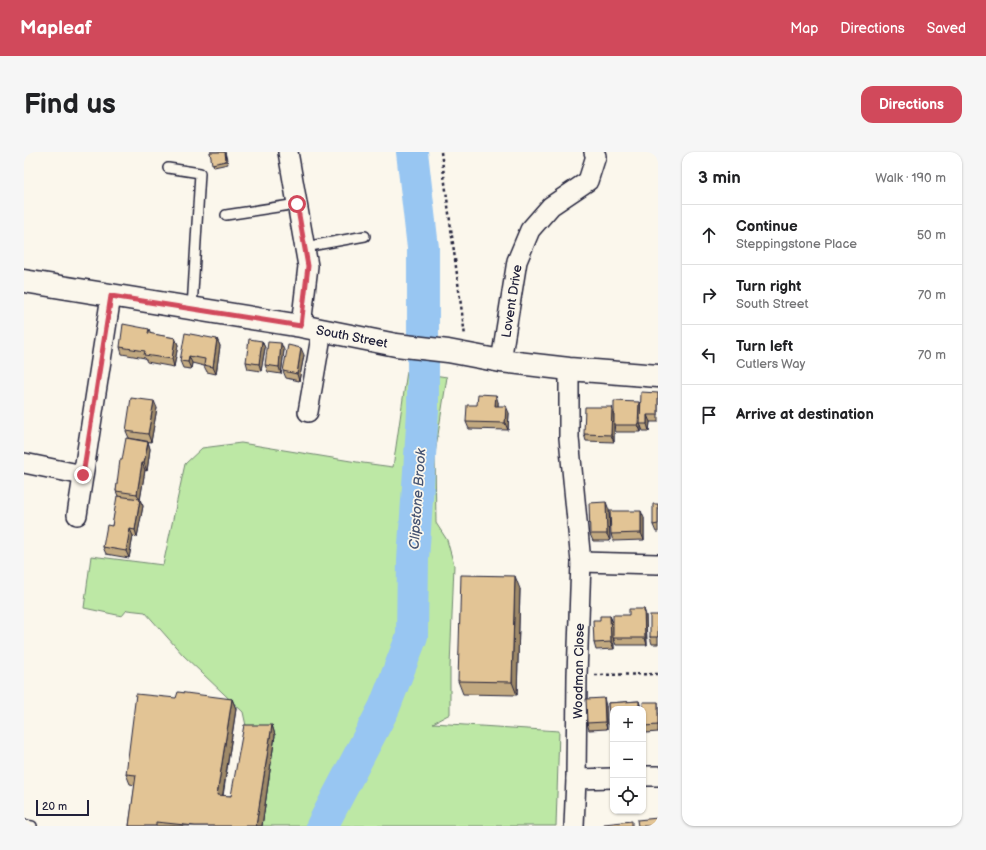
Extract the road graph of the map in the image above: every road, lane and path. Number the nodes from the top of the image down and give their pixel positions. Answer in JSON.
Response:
{"nodes":[{"id":1,"x":288,"y":152,"type":"edge"},
{"id":2,"x":441,"y":152,"type":"edge"},
{"id":3,"x":594,"y":152,"type":"edge"},
{"id":4,"x":168,"y":168,"type":"dead end"},
{"id":5,"x":297,"y":204,"type":"junction"},
{"id":6,"x":226,"y":215,"type":"dead end"},
{"id":7,"x":365,"y":236,"type":"dead end"},
{"id":8,"x":305,"y":247,"type":"junction"},
{"id":9,"x":24,"y":281,"type":"edge"},
{"id":10,"x":111,"y":296,"type":"junction"},
{"id":11,"x":192,"y":309,"type":"junction"},
{"id":12,"x":301,"y":326,"type":"junction"},
{"id":13,"x":322,"y":331,"type":"junction"},
{"id":14,"x":458,"y":353,"type":"junction"},
{"id":15,"x":501,"y":361,"type":"junction"},
{"id":16,"x":569,"y":369,"type":"junction"},
{"id":17,"x":658,"y":376,"type":"edge"},
{"id":18,"x":308,"y":412,"type":"dead end"},
{"id":19,"x":24,"y":463,"type":"edge"},
{"id":20,"x":83,"y":475,"type":"junction"},
{"id":21,"x":77,"y":515,"type":"dead end"},
{"id":22,"x":581,"y":562,"type":"junction"},
{"id":23,"x":658,"y":564,"type":"edge"},
{"id":24,"x":658,"y":674,"type":"edge"},
{"id":25,"x":577,"y":675,"type":"junction"},
{"id":26,"x":646,"y":776,"type":"edge"},
{"id":27,"x":658,"y":776,"type":"edge"},
{"id":28,"x":610,"y":778,"type":"edge"},
{"id":29,"x":576,"y":779,"type":"junction"},
{"id":30,"x":24,"y":825,"type":"edge"},
{"id":31,"x":32,"y":826,"type":"edge"},
{"id":32,"x":574,"y":826,"type":"edge"}],
"edges":[{"from":1,"to":5,"type":"street"},
{"from":2,"to":14,"type":"path"},
{"from":3,"to":15,"type":"street","name":"Lovent Drive"},
{"from":4,"to":11,"type":"lane"},
{"from":5,"to":6,"type":"lane"},
{"from":5,"to":8,"type":"street"},
{"from":7,"to":8,"type":"lane"},
{"from":8,"to":12,"type":"street"},
{"from":9,"to":10,"type":"street","name":"South Street"},
{"from":10,"to":11,"type":"street","name":"South Street"},
{"from":10,"to":20,"type":"street"},
{"from":11,"to":12,"type":"street","name":"South Street"},
{"from":12,"to":13,"type":"street","name":"South Street"},
{"from":13,"to":14,"type":"street","name":"South Street"},
{"from":13,"to":18,"type":"street"},
{"from":14,"to":15,"type":"street","name":"South Street"},
{"from":15,"to":16,"type":"street","name":"South Street"},
{"from":16,"to":17,"type":"street","name":"South Street"},
{"from":16,"to":22,"type":"street","name":"Woodman Close"},
{"from":19,"to":20,"type":"street"},
{"from":20,"to":21,"type":"street"},
{"from":22,"to":23,"type":"street"},
{"from":22,"to":25,"type":"street","name":"Woodman Close"},
{"from":24,"to":25,"type":"path"},
{"from":25,"to":29,"type":"street","name":"Woodman Close"},
{"from":26,"to":27,"type":"street"},
{"from":28,"to":29,"type":"street"},
{"from":29,"to":32,"type":"street","name":"Woodman Close"},
{"from":30,"to":31,"type":"lane"}]}
